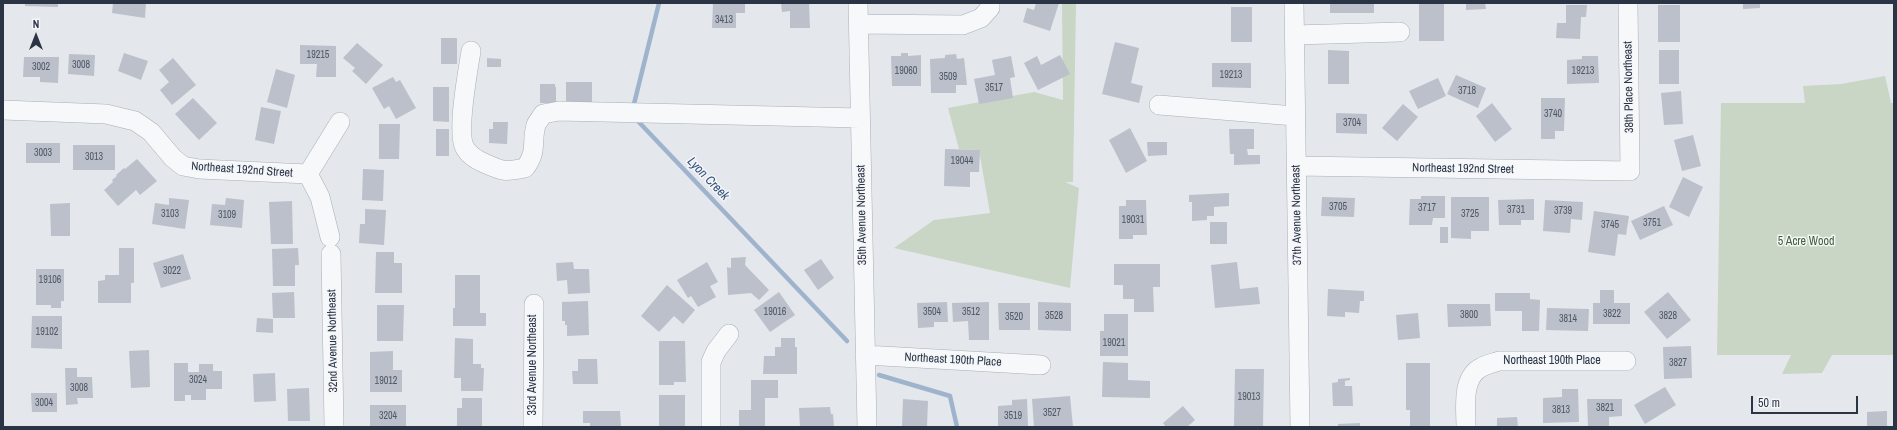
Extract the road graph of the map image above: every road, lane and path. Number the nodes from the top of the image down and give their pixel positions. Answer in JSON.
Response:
{"nodes":[{"id":1,"x":858,"y":3,"type":"edge"},
{"id":2,"x":1294,"y":3,"type":"edge"},
{"id":3,"x":1628,"y":3,"type":"edge"},
{"id":4,"x":986,"y":10,"type":"edge"},
{"id":5,"x":858,"y":24,"type":"junction"},
{"id":6,"x":1400,"y":32,"type":"dead end"},
{"id":7,"x":1294,"y":35,"type":"junction"},
{"id":8,"x":470,"y":51,"type":"dead end"},
{"id":9,"x":1159,"y":105,"type":"dead end"},
{"id":10,"x":3,"y":110,"type":"edge"},
{"id":11,"x":1295,"y":116,"type":"junction"},
{"id":12,"x":860,"y":118,"type":"junction"},
{"id":13,"x":340,"y":122,"type":"dead end"},
{"id":14,"x":1296,"y":166,"type":"junction"},
{"id":15,"x":1630,"y":171,"type":"joint"},
{"id":16,"x":308,"y":174,"type":"junction"},
{"id":17,"x":534,"y":304,"type":"dead end"},
{"id":18,"x":729,"y":334,"type":"dead end"},
{"id":19,"x":865,"y":355,"type":"junction"},
{"id":20,"x":1626,"y":362,"type":"dead end"},
{"id":21,"x":1041,"y":365,"type":"dead end"},
{"id":22,"x":334,"y":427,"type":"edge"},
{"id":23,"x":533,"y":427,"type":"edge"},
{"id":24,"x":711,"y":427,"type":"edge"},
{"id":25,"x":867,"y":427,"type":"edge"},
{"id":26,"x":1300,"y":427,"type":"edge"},
{"id":27,"x":1466,"y":427,"type":"edge"}],
"edges":[{"from":1,"to":5,"type":"street","name":"35th Avenue Northeast"},
{"from":2,"to":7,"type":"street","name":"37th Avenue Northeast"},
{"from":3,"to":15,"type":"street","name":"38th Place Northeast"},
{"from":4,"to":5,"type":"street"},
{"from":5,"to":12,"type":"street","name":"35th Avenue Northeast"},
{"from":6,"to":7,"type":"street"},
{"from":7,"to":11,"type":"street","name":"37th Avenue Northeast"},
{"from":8,"to":12,"type":"street"},
{"from":9,"to":11,"type":"street"},
{"from":10,"to":16,"type":"street","name":"Northeast 192nd Street"},
{"from":11,"to":14,"type":"street","name":"37th Avenue Northeast"},
{"from":12,"to":19,"type":"street","name":"35th Avenue Northeast"},
{"from":13,"to":16,"type":"street"},
{"from":14,"to":15,"type":"street","name":"Northeast 192nd Street"},
{"from":14,"to":26,"type":"street","name":"37th Avenue Northeast"},
{"from":16,"to":22,"type":"street","name":"32nd Avenue Northeast"},
{"from":17,"to":23,"type":"street","name":"33rd Avenue Northeast"},
{"from":18,"to":24,"type":"street"},
{"from":19,"to":21,"type":"street","name":"Northeast 190th Place"},
{"from":19,"to":25,"type":"street","name":"35th Avenue Northeast"},
{"from":20,"to":27,"type":"street","name":"Northeast 190th Place"}]}
